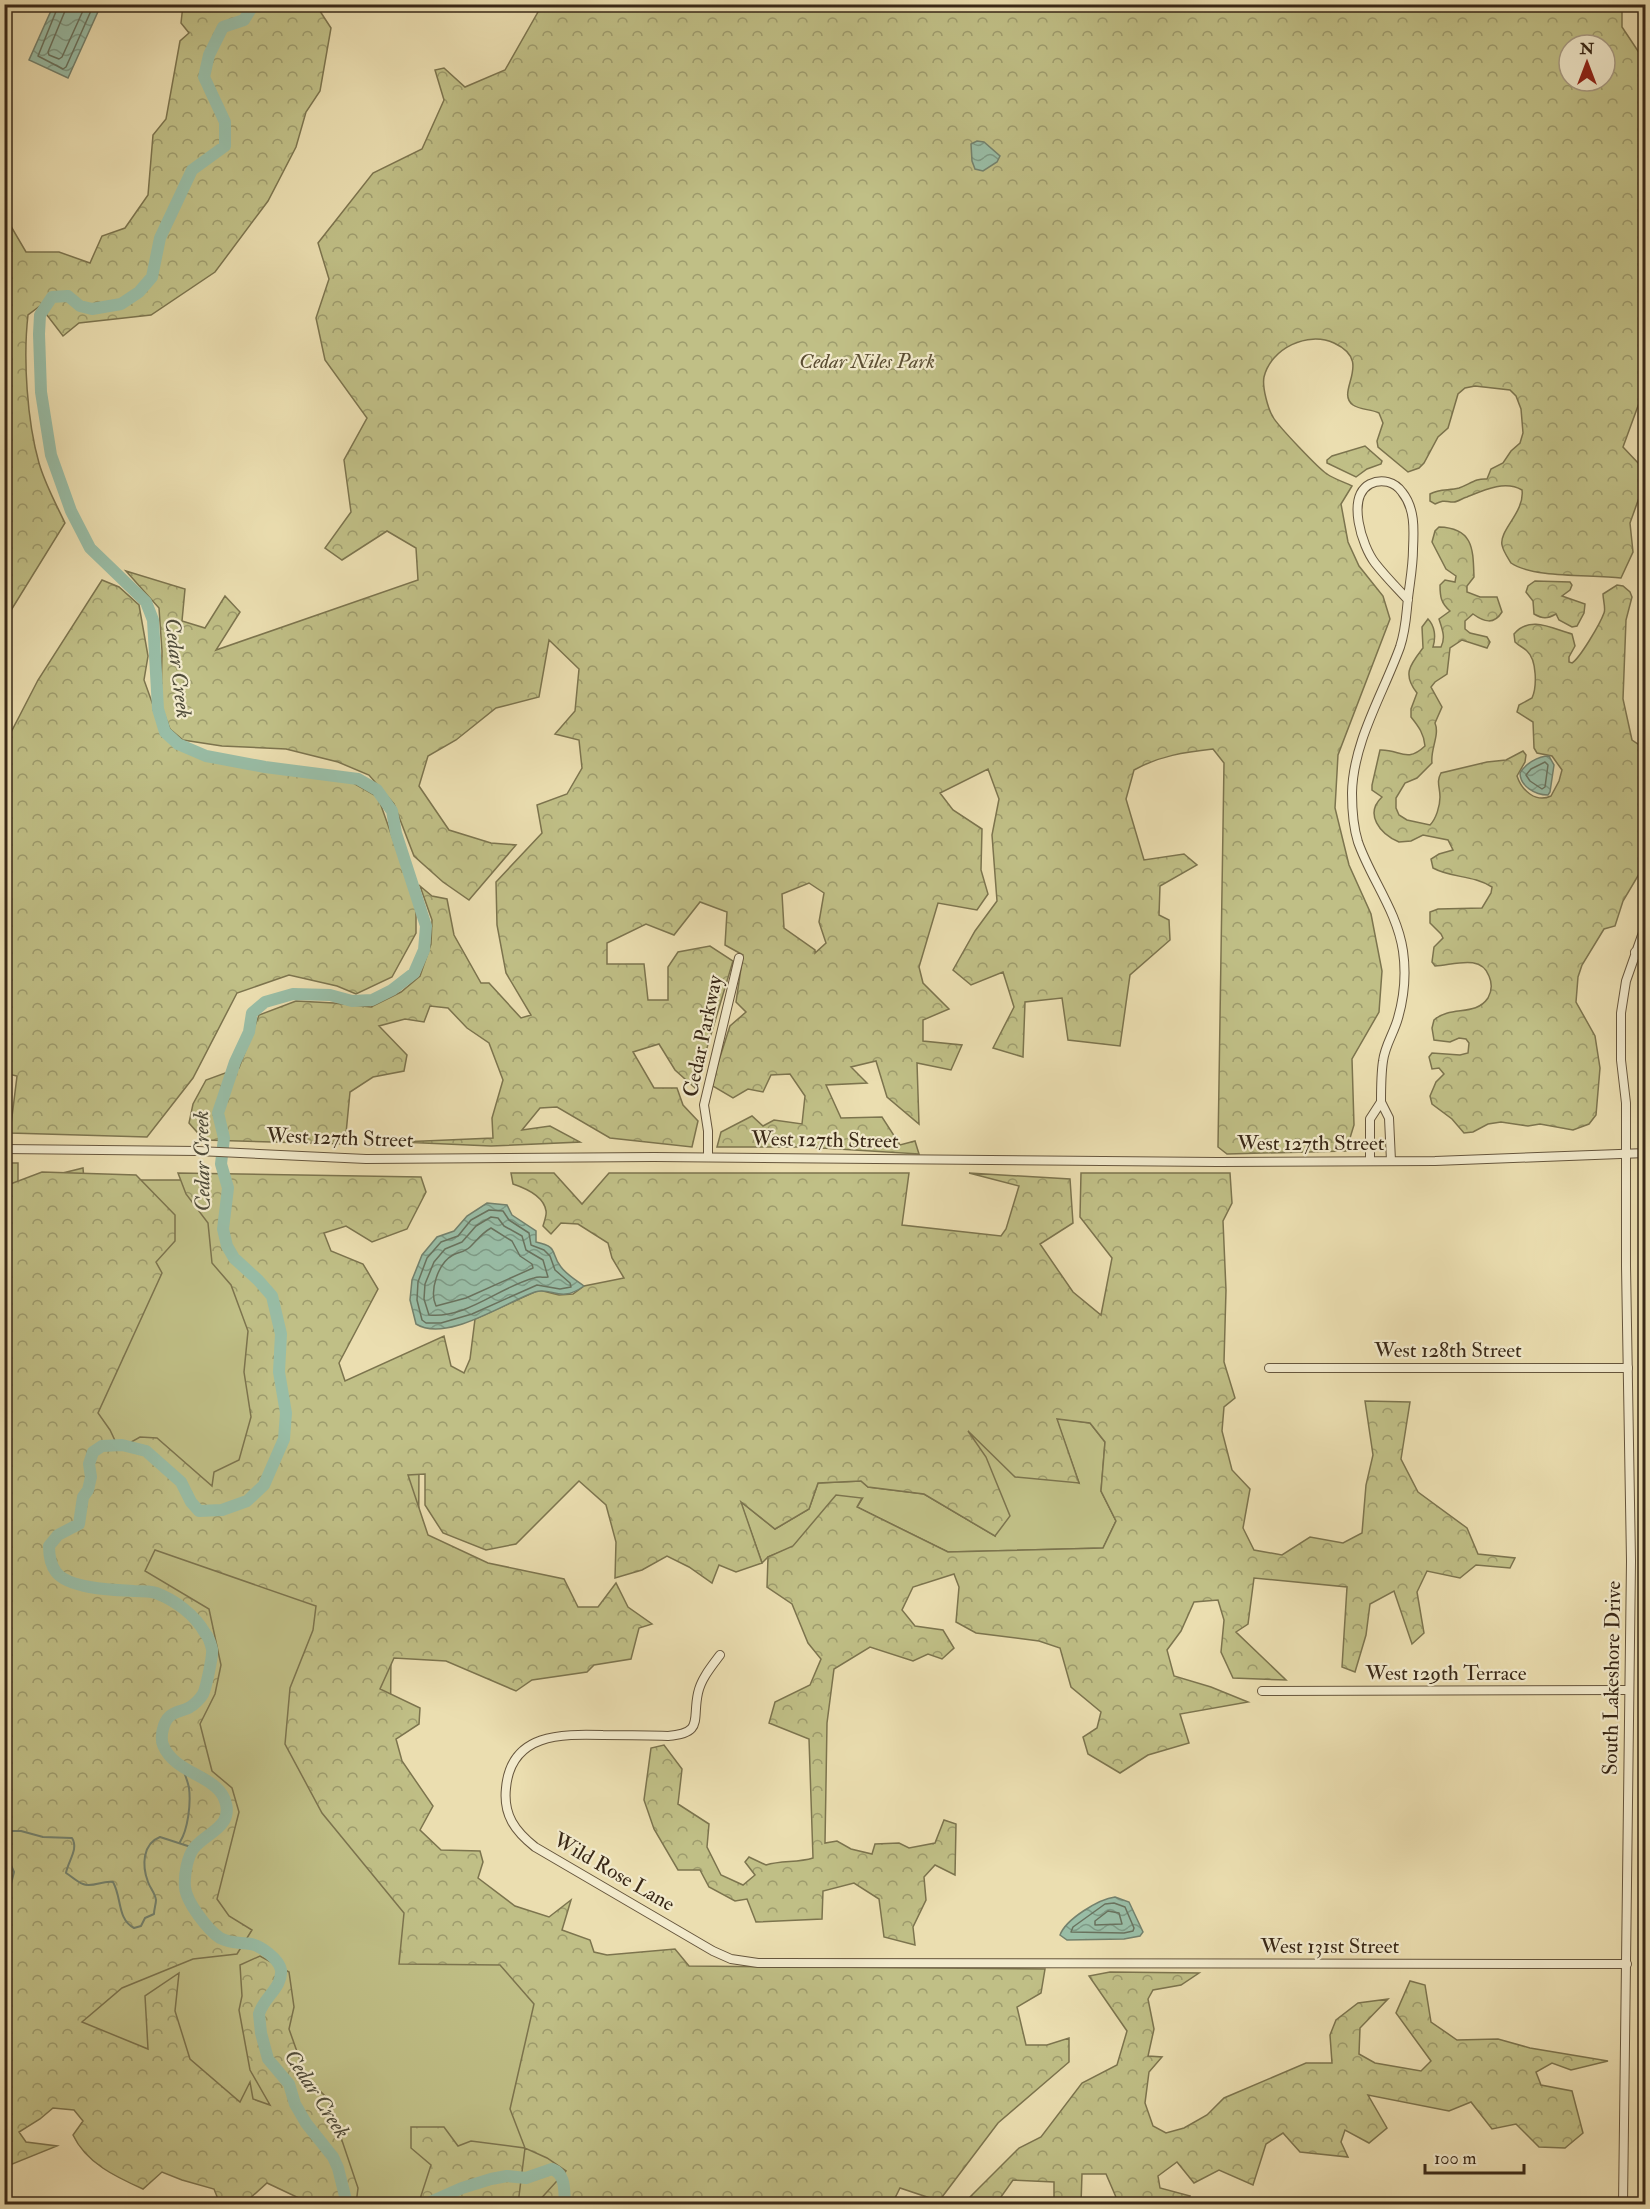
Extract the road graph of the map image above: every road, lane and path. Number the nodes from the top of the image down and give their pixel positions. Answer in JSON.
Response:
{"nodes":[{"id":1,"x":1408,"y":600,"type":"junction"},
{"id":2,"x":1646,"y":924,"type":"edge"},
{"id":3,"x":1635,"y":952,"type":"junction"},
{"id":4,"x":1646,"y":956,"type":"edge"},
{"id":5,"x":739,"y":958,"type":"dead end"},
{"id":6,"x":1381,"y":1102,"type":"junction"},
{"id":7,"x":4,"y":1149,"type":"edge"},
{"id":8,"x":1626,"y":1153,"type":"junction"},
{"id":9,"x":1646,"y":1153,"type":"edge"},
{"id":10,"x":708,"y":1157,"type":"junction"},
{"id":11,"x":1370,"y":1161,"type":"junction"},
{"id":12,"x":1391,"y":1161,"type":"junction"},
{"id":13,"x":1269,"y":1368,"type":"dead end"},
{"id":14,"x":1628,"y":1368,"type":"junction"},
{"id":15,"x":720,"y":1655,"type":"dead end"},
{"id":16,"x":1629,"y":1690,"type":"junction"},
{"id":17,"x":1262,"y":1691,"type":"dead end"},
{"id":18,"x":1033,"y":1963,"type":"joint"},
{"id":19,"x":1627,"y":1964,"type":"junction"},
{"id":20,"x":1623,"y":2205,"type":"edge"}],
"edges":[{"from":1,"to":1,"type":"street"},
{"from":1,"to":6,"type":"street"},
{"from":2,"to":3,"type":"street","name":"South Lakeshore Drive"},
{"from":3,"to":4,"type":"street"},
{"from":3,"to":8,"type":"street","name":"South Lakeshore Drive"},
{"from":5,"to":10,"type":"street","name":"Cedar Parkway"},
{"from":6,"to":11,"type":"street"},
{"from":6,"to":12,"type":"street"},
{"from":7,"to":10,"type":"street","name":"West 127th Street"},
{"from":8,"to":9,"type":"street","name":"West 127th Street"},
{"from":8,"to":12,"type":"street","name":"West 127th Street"},
{"from":8,"to":14,"type":"street","name":"South Lakeshore Drive"},
{"from":10,"to":11,"type":"street","name":"West 127th Street"},
{"from":11,"to":12,"type":"street","name":"West 127th Street"},
{"from":13,"to":14,"type":"street","name":"West 128th Street"},
{"from":14,"to":16,"type":"street","name":"South Lakeshore Drive"},
{"from":15,"to":18,"type":"street","name":"Wild Rose Lane"},
{"from":16,"to":17,"type":"street","name":"West 129th Terrace"},
{"from":16,"to":19,"type":"street","name":"South Lakeshore Drive"},
{"from":18,"to":19,"type":"street","name":"West 131st Street"},
{"from":19,"to":20,"type":"street","name":"South Lakeshore Drive"}]}
